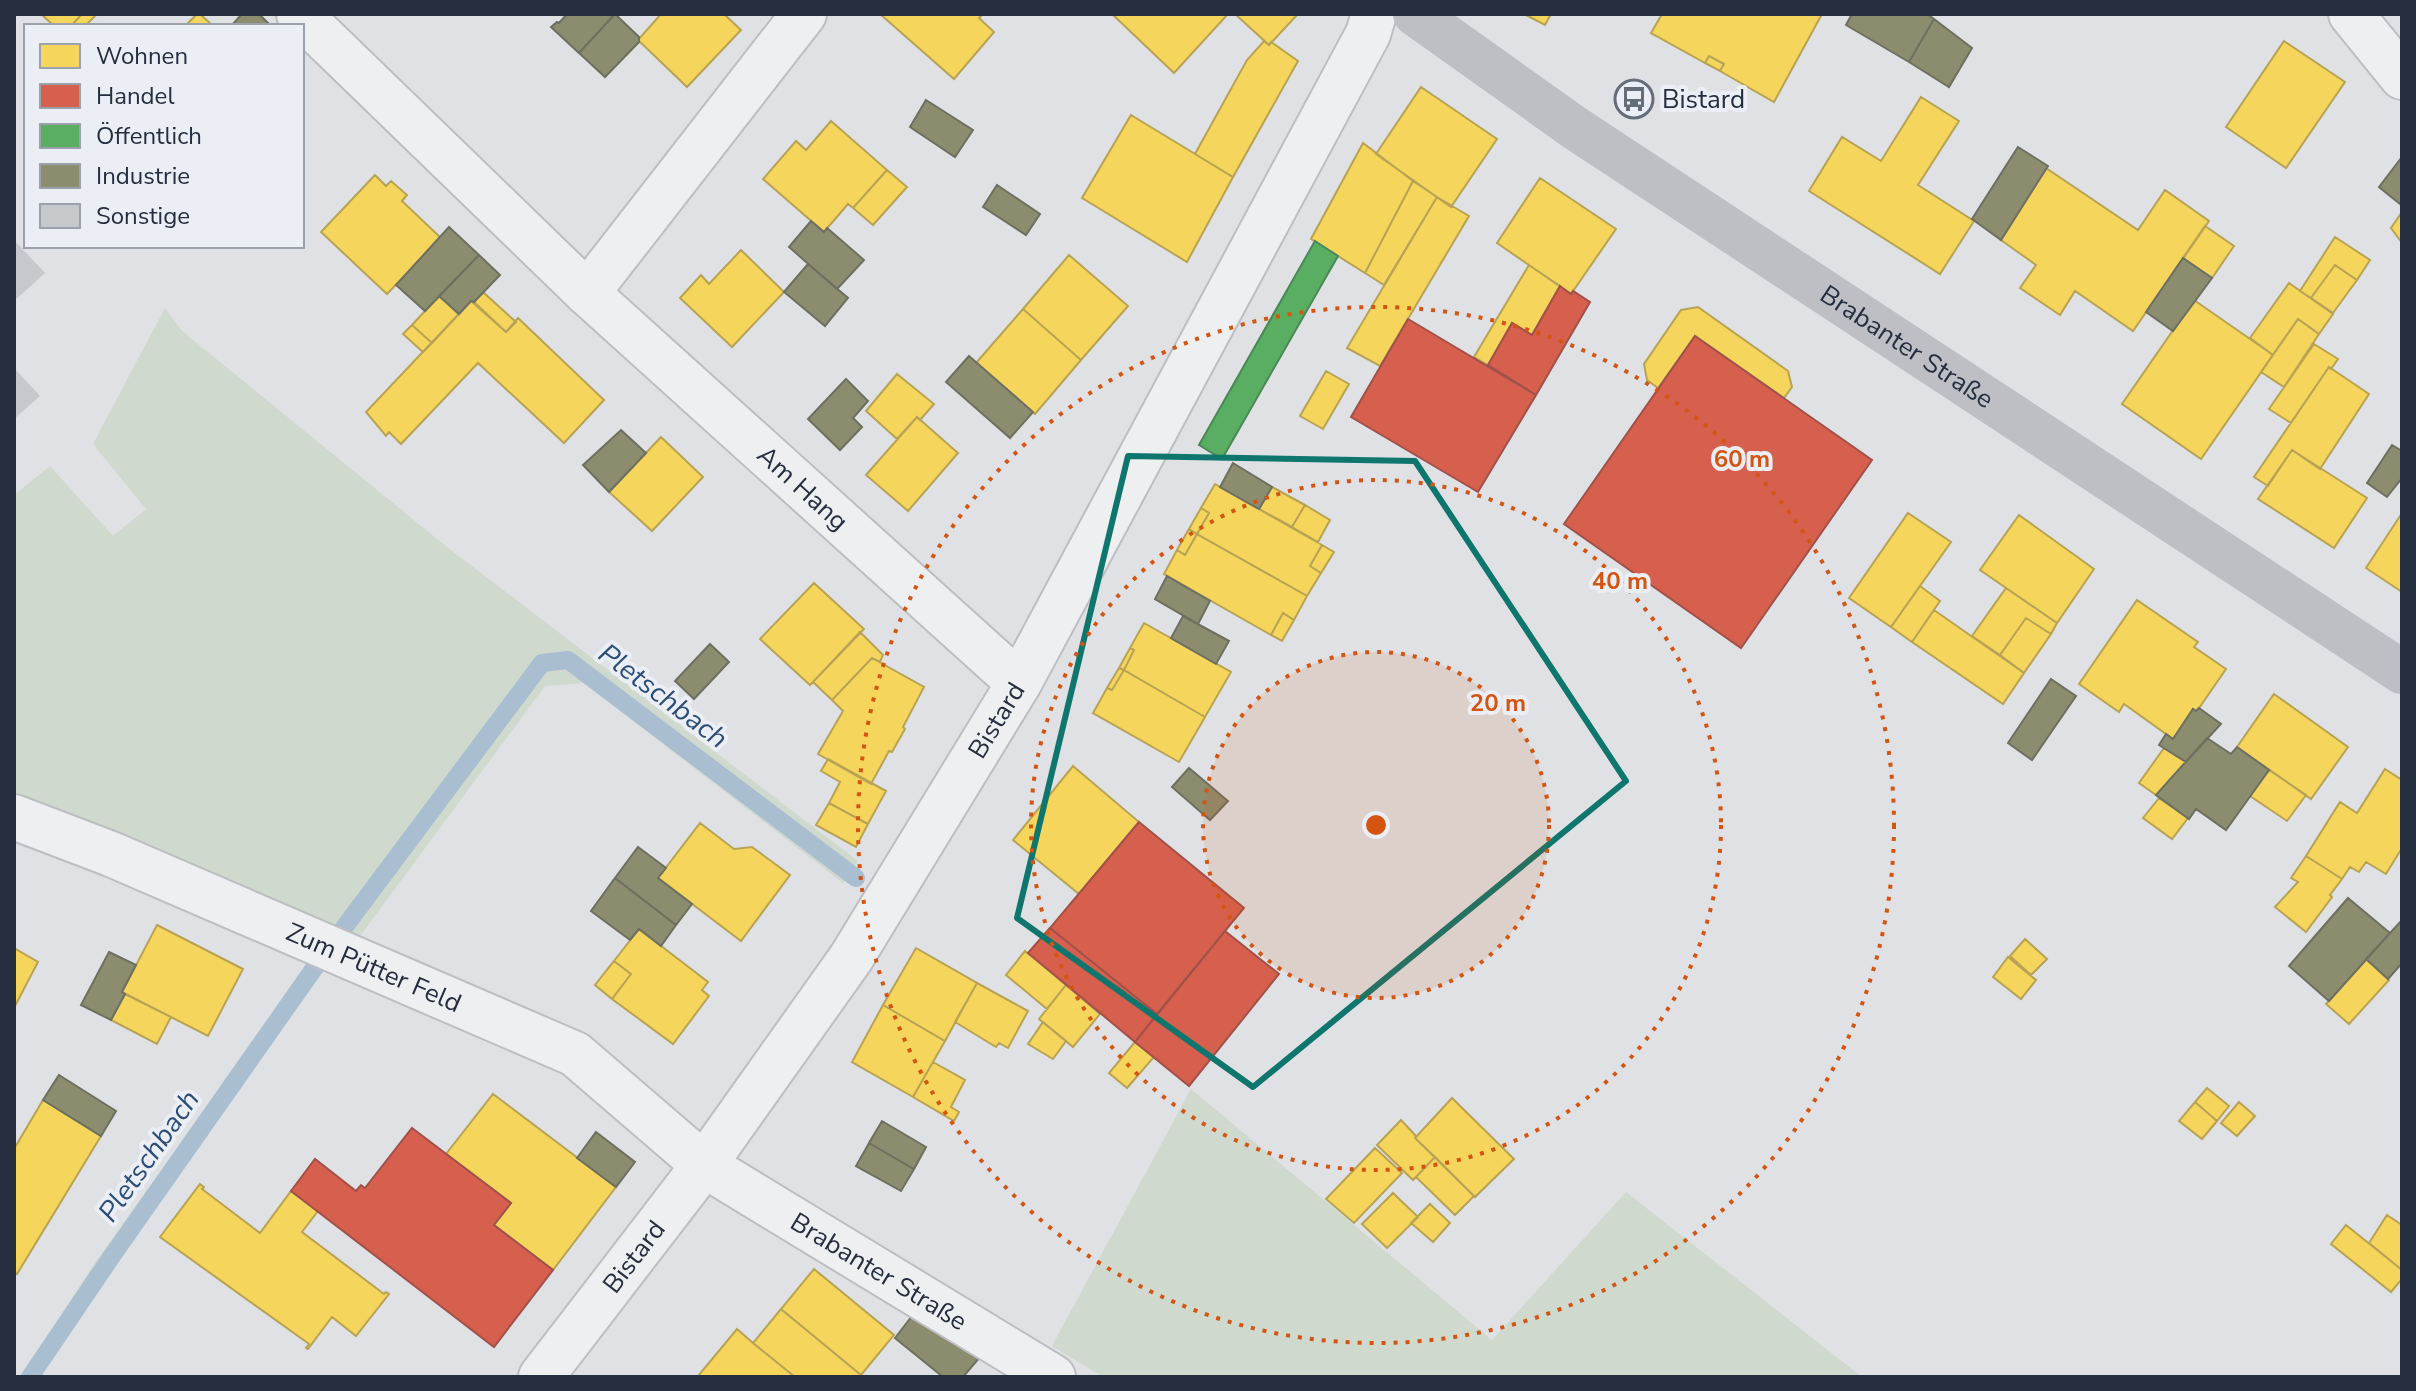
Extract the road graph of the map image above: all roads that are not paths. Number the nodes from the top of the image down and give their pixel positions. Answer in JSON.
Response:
{"nodes":[{"id":1,"x":299,"y":14,"type":"edge"},
{"id":2,"x":804,"y":14,"type":"edge"},
{"id":3,"x":1374,"y":14,"type":"edge"},
{"id":4,"x":1415,"y":14,"type":"edge"},
{"id":5,"x":2351,"y":14,"type":"edge"},
{"id":6,"x":2402,"y":77,"type":"edge"},
{"id":7,"x":587,"y":293,"type":"junction"},
{"id":8,"x":2402,"y":672,"type":"edge"},
{"id":9,"x":1019,"y":683,"type":"junction"},
{"id":10,"x":14,"y":817,"type":"edge"},
{"id":11,"x":704,"y":1165,"type":"junction"},
{"id":12,"x":541,"y":1377,"type":"edge"},
{"id":13,"x":1053,"y":1377,"type":"edge"}],
"edges":[{"from":1,"to":7,"type":"street","name":"Am Hang"},
{"from":2,"to":7,"type":"street"},
{"from":3,"to":9,"type":"street","name":"Bistard"},
{"from":4,"to":8,"type":"main road","name":"Brabanter Straße"},
{"from":5,"to":6,"type":"street"},
{"from":7,"to":9,"type":"street","name":"Am Hang"},
{"from":9,"to":11,"type":"street","name":"Bistard"},
{"from":10,"to":11,"type":"street","name":"Zum Pütter Feld"},
{"from":11,"to":12,"type":"street","name":"Bistard"},
{"from":11,"to":13,"type":"street","name":"Brabanter Straße"}]}
